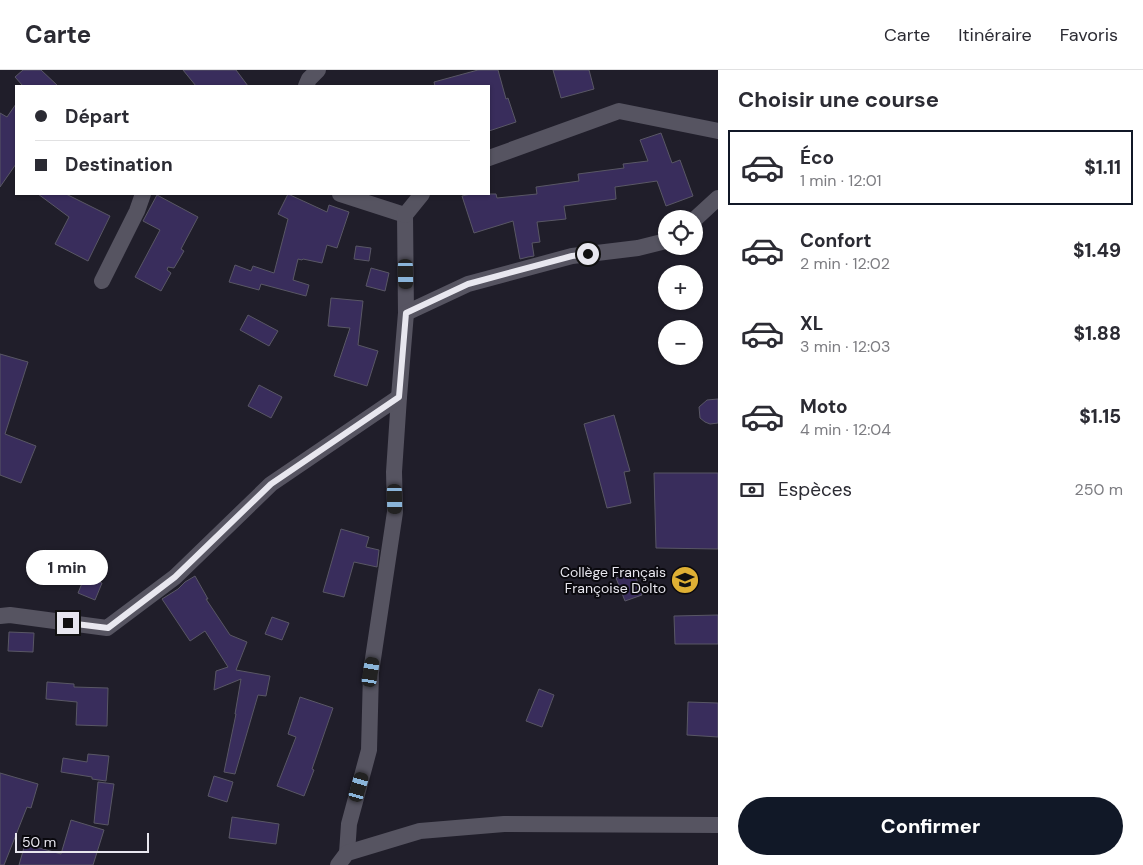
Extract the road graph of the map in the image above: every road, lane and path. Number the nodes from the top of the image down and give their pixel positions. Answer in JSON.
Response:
{"nodes":[{"id":1,"x":318,"y":70,"type":"edge"},
{"id":2,"x":306,"y":85,"type":"edge"},
{"id":3,"x":718,"y":131,"type":"edge"},
{"id":4,"x":490,"y":158,"type":"edge"},
{"id":5,"x":143,"y":195,"type":"edge"},
{"id":6,"x":343,"y":195,"type":"edge"},
{"id":7,"x":421,"y":195,"type":"edge"},
{"id":8,"x":718,"y":198,"type":"edge"},
{"id":9,"x":703,"y":212,"type":"edge"},
{"id":10,"x":405,"y":216,"type":"junction"},
{"id":11,"x":658,"y":243,"type":"edge"},
{"id":12,"x":102,"y":281,"type":"dead end"},
{"id":13,"x":406,"y":313,"type":"junction"},
{"id":14,"x":399,"y":397,"type":"junction"},
{"id":15,"x":0,"y":616,"type":"edge"},
{"id":16,"x":718,"y":825,"type":"edge"},
{"id":17,"x":342,"y":859,"type":"edge"}],
"edges":[{"from":1,"to":2,"type":"street"},
{"from":3,"to":4,"type":"street"},
{"from":5,"to":12,"type":"street"},
{"from":6,"to":10,"type":"street"},
{"from":7,"to":10,"type":"street"},
{"from":8,"to":9,"type":"street"},
{"from":10,"to":13,"type":"street"},
{"from":11,"to":13,"type":"street"},
{"from":13,"to":14,"type":"street"},
{"from":14,"to":15,"type":"street"},
{"from":14,"to":17,"type":"street"},
{"from":16,"to":17,"type":"street"}]}
